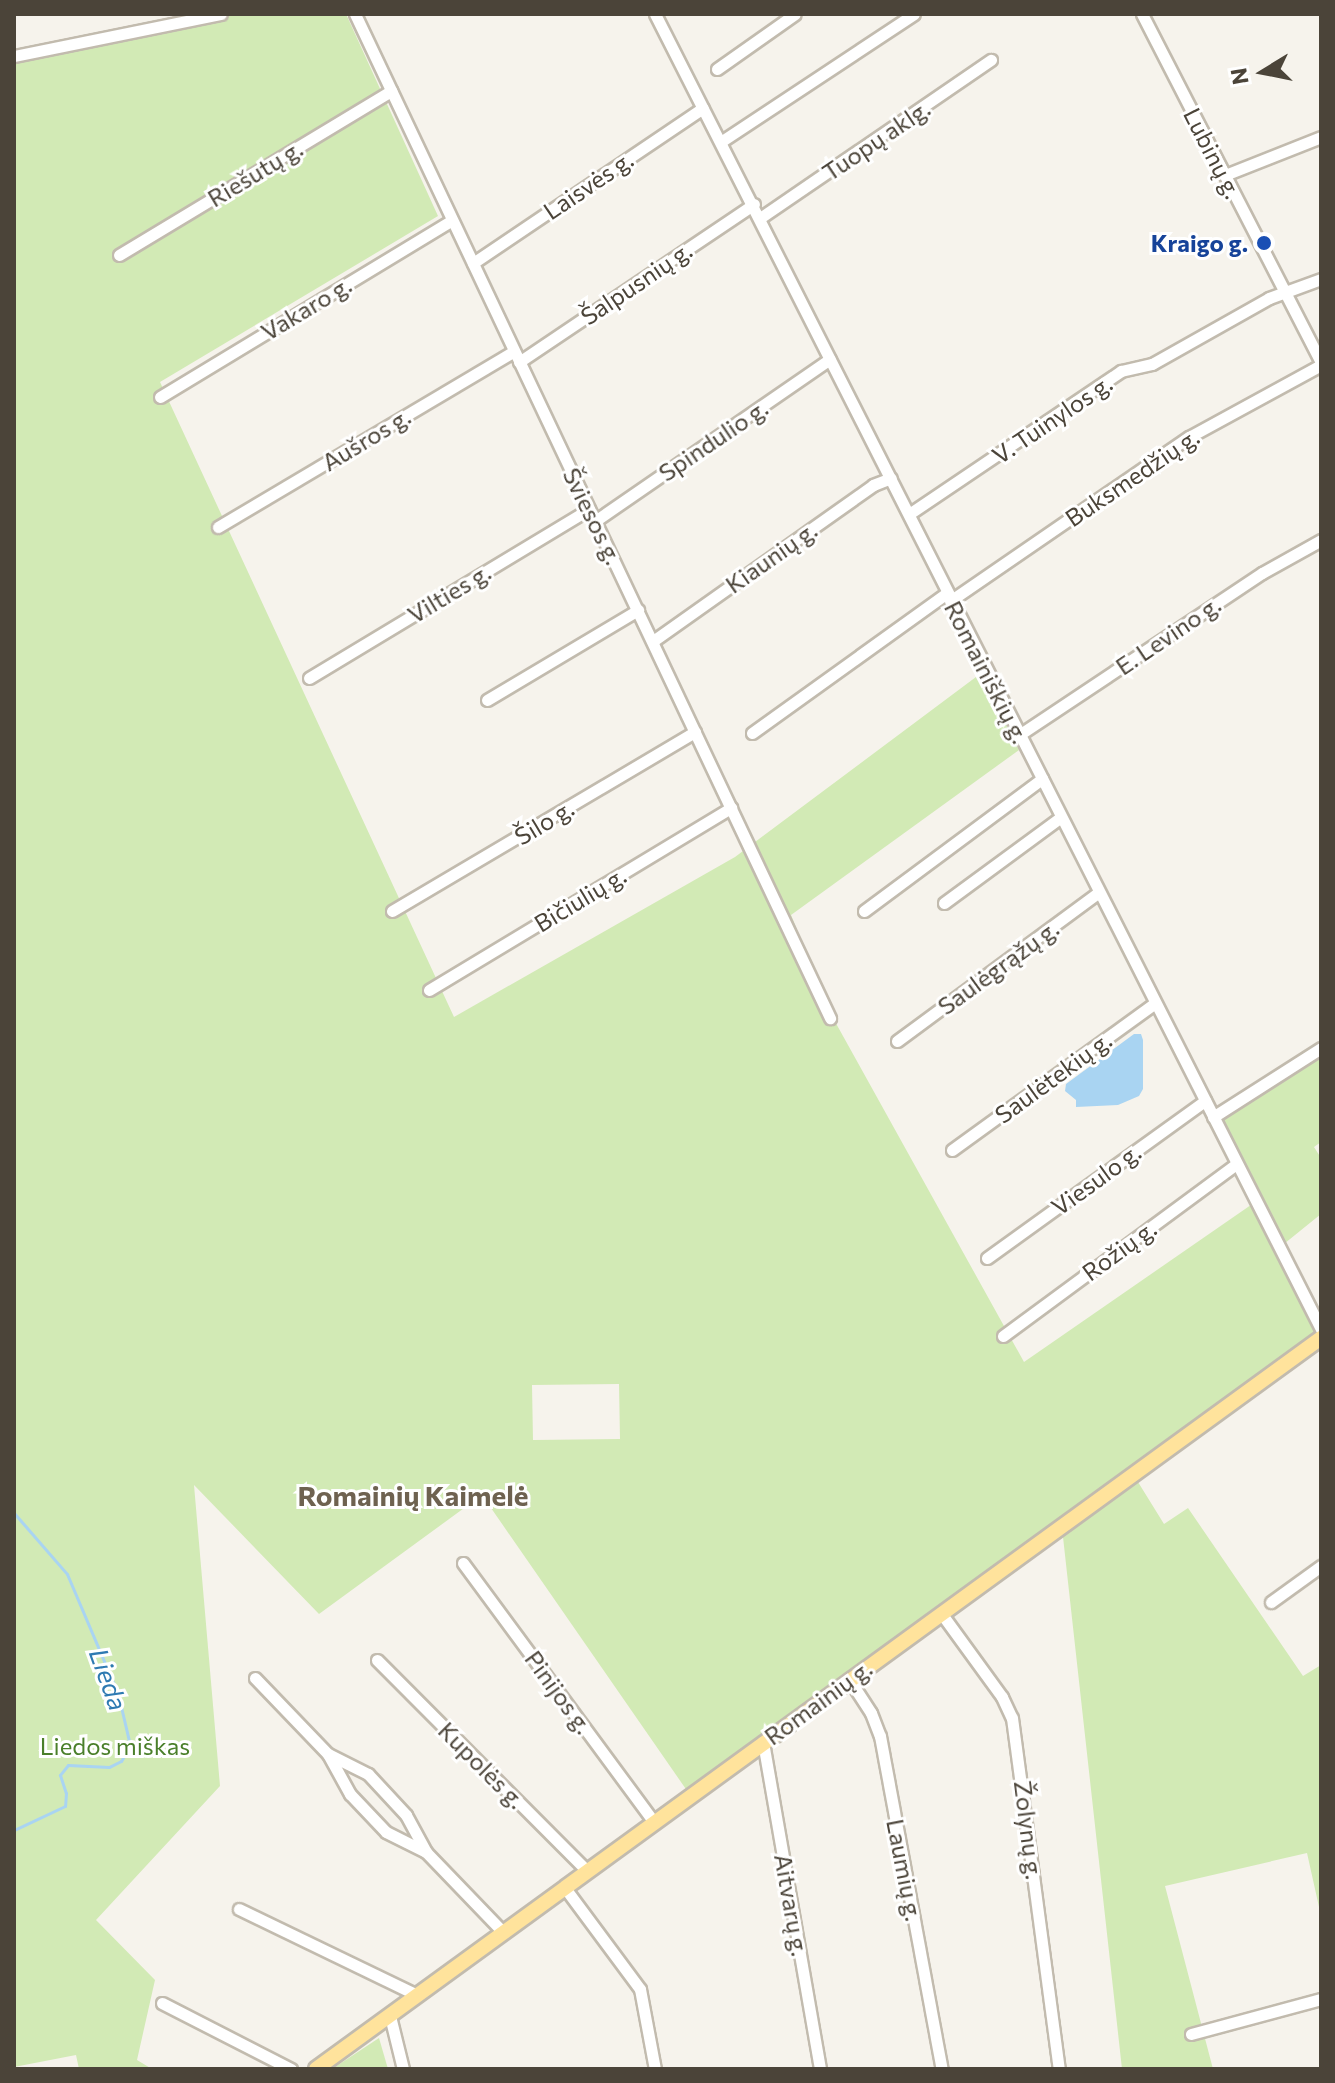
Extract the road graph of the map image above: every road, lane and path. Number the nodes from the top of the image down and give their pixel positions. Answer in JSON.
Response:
{"nodes":[{"id":1,"x":221,"y":14,"type":"edge"},
{"id":2,"x":355,"y":14,"type":"edge"},
{"id":3,"x":655,"y":14,"type":"edge"},
{"id":4,"x":795,"y":14,"type":"edge"},
{"id":5,"x":914,"y":14,"type":"edge"},
{"id":6,"x":1142,"y":14,"type":"edge"},
{"id":7,"x":14,"y":56,"type":"edge"},
{"id":8,"x":991,"y":60,"type":"dead end"},
{"id":9,"x":717,"y":69,"type":"dead end"},
{"id":10,"x":391,"y":91,"type":"junction"},
{"id":11,"x":703,"y":108,"type":"junction"},
{"id":12,"x":1321,"y":137,"type":"edge"},
{"id":13,"x":722,"y":141,"type":"junction"},
{"id":14,"x":1225,"y":175,"type":"junction"},
{"id":15,"x":754,"y":204,"type":"junction"},
{"id":16,"x":760,"y":218,"type":"junction"},
{"id":17,"x":452,"y":220,"type":"junction"},
{"id":18,"x":119,"y":255,"type":"dead end"},
{"id":19,"x":473,"y":263,"type":"junction"},
{"id":20,"x":1321,"y":279,"type":"edge"},
{"id":21,"x":1285,"y":293,"type":"junction"},
{"id":22,"x":517,"y":356,"type":"junction"},
{"id":23,"x":830,"y":359,"type":"junction"},
{"id":24,"x":1321,"y":364,"type":"edge"},
{"id":25,"x":160,"y":397,"type":"dead end"},
{"id":26,"x":891,"y":478,"type":"junction"},
{"id":27,"x":589,"y":509,"type":"junction"},
{"id":28,"x":909,"y":514,"type":"junction"},
{"id":29,"x":595,"y":521,"type":"junction"},
{"id":30,"x":218,"y":527,"type":"dead end"},
{"id":31,"x":1321,"y":540,"type":"edge"},
{"id":32,"x":948,"y":597,"type":"junction"},
{"id":33,"x":638,"y":610,"type":"junction"},
{"id":34,"x":653,"y":641,"type":"junction"},
{"id":35,"x":309,"y":678,"type":"dead end"},
{"id":36,"x":487,"y":700,"type":"dead end"},
{"id":37,"x":695,"y":732,"type":"junction"},
{"id":38,"x":752,"y":733,"type":"dead end"},
{"id":39,"x":1019,"y":735,"type":"junction"},
{"id":40,"x":1042,"y":779,"type":"junction"},
{"id":41,"x":731,"y":808,"type":"junction"},
{"id":42,"x":1061,"y":817,"type":"junction"},
{"id":43,"x":1098,"y":893,"type":"junction"},
{"id":44,"x":944,"y":903,"type":"dead end"},
{"id":45,"x":392,"y":911,"type":"dead end"},
{"id":46,"x":864,"y":911,"type":"dead end"},
{"id":47,"x":429,"y":990,"type":"dead end"},
{"id":48,"x":1154,"y":1004,"type":"junction"},
{"id":49,"x":830,"y":1018,"type":"dead end"},
{"id":50,"x":897,"y":1041,"type":"dead end"},
{"id":51,"x":1321,"y":1048,"type":"edge"},
{"id":52,"x":1205,"y":1101,"type":"junction"},
{"id":53,"x":1213,"y":1117,"type":"junction"},
{"id":54,"x":952,"y":1150,"type":"dead end"},
{"id":55,"x":1236,"y":1164,"type":"junction"},
{"id":56,"x":987,"y":1258,"type":"dead end"},
{"id":57,"x":1321,"y":1329,"type":"edge"},
{"id":58,"x":1003,"y":1336,"type":"dead end"},
{"id":59,"x":1321,"y":1338,"type":"edge"},
{"id":60,"x":463,"y":1563,"type":"dead end"},
{"id":61,"x":1321,"y":1566,"type":"edge"},
{"id":62,"x":1271,"y":1602,"type":"dead end"},
{"id":63,"x":941,"y":1613,"type":"junction"},
{"id":64,"x":377,"y":1660,"type":"dead end"},
{"id":65,"x":255,"y":1678,"type":"dead end"},
{"id":66,"x":849,"y":1679,"type":"junction"},
{"id":67,"x":763,"y":1742,"type":"junction"},
{"id":68,"x":328,"y":1754,"type":"junction"},
{"id":69,"x":654,"y":1822,"type":"junction"},
{"id":70,"x":426,"y":1852,"type":"junction"},
{"id":71,"x":587,"y":1871,"type":"junction"},
{"id":72,"x":565,"y":1888,"type":"junction"},
{"id":73,"x":239,"y":1909,"type":"dead end"},
{"id":74,"x":503,"y":1932,"type":"junction"},
{"id":75,"x":417,"y":1995,"type":"junction"},
{"id":76,"x":1321,"y":1999,"type":"edge"},
{"id":77,"x":162,"y":2003,"type":"dead end"},
{"id":78,"x":390,"y":2016,"type":"junction"},
{"id":79,"x":1191,"y":2034,"type":"dead end"},
{"id":80,"x":291,"y":2069,"type":"edge"},
{"id":81,"x":316,"y":2069,"type":"edge"},
{"id":82,"x":403,"y":2069,"type":"edge"},
{"id":83,"x":655,"y":2069,"type":"edge"},
{"id":84,"x":820,"y":2069,"type":"edge"},
{"id":85,"x":942,"y":2069,"type":"edge"},
{"id":86,"x":1059,"y":2069,"type":"edge"}],
"edges":[{"from":1,"to":7,"type":"street"},
{"from":2,"to":10,"type":"street","name":"Šviesos g."},
{"from":3,"to":11,"type":"street","name":"Romainiškių g."},
{"from":4,"to":9,"type":"street"},
{"from":5,"to":13,"type":"street"},
{"from":6,"to":14,"type":"street","name":"Lubinų g."},
{"from":8,"to":16,"type":"street","name":"Tuopų aklg."},
{"from":10,"to":17,"type":"street","name":"Šviesos g."},
{"from":10,"to":18,"type":"street","name":"Riešutų g."},
{"from":11,"to":13,"type":"street","name":"Romainiškių g."},
{"from":11,"to":19,"type":"street","name":"Laisvės g."},
{"from":12,"to":14,"type":"street"},
{"from":13,"to":15,"type":"street","name":"Romainiškių g."},
{"from":14,"to":21,"type":"street","name":"Lubinų g."},
{"from":15,"to":16,"type":"street","name":"Romainiškių g."},
{"from":15,"to":22,"type":"street","name":"Šalpusnių g."},
{"from":16,"to":23,"type":"street","name":"Romainiškių g."},
{"from":17,"to":19,"type":"street","name":"Šviesos g."},
{"from":17,"to":25,"type":"street","name":"Vakaro g."},
{"from":19,"to":22,"type":"street","name":"Šviesos g."},
{"from":20,"to":21,"type":"street"},
{"from":21,"to":24,"type":"street","name":"Lubinų g."},
{"from":21,"to":28,"type":"street","name":"V. Tuinylos g."},
{"from":22,"to":27,"type":"street","name":"Šviesos g."},
{"from":22,"to":30,"type":"street","name":"Aušros g."},
{"from":23,"to":26,"type":"street","name":"Romainiškių g."},
{"from":23,"to":29,"type":"street","name":"Spindulio g."},
{"from":24,"to":32,"type":"street","name":"Buksmedžių g."},
{"from":26,"to":28,"type":"street","name":"Romainiškių g."},
{"from":26,"to":34,"type":"street","name":"Kiaunių g."},
{"from":27,"to":29,"type":"street","name":"Šviesos g."},
{"from":27,"to":35,"type":"street","name":"Vilties g."},
{"from":28,"to":32,"type":"street","name":"Romainiškių g."},
{"from":29,"to":33,"type":"street","name":"Šviesos g."},
{"from":31,"to":39,"type":"street","name":"E. Levino g."},
{"from":32,"to":38,"type":"street","name":"Buksmedžių g."},
{"from":32,"to":39,"type":"street","name":"Romainiškių g."},
{"from":33,"to":34,"type":"street","name":"Šviesos g."},
{"from":33,"to":36,"type":"street"},
{"from":34,"to":37,"type":"street","name":"Šviesos g."},
{"from":37,"to":41,"type":"street","name":"Šviesos g."},
{"from":37,"to":45,"type":"street","name":"Šilo g."},
{"from":39,"to":40,"type":"street","name":"Romainiškių g."},
{"from":40,"to":42,"type":"street","name":"Romainiškių g."},
{"from":40,"to":46,"type":"street"},
{"from":41,"to":47,"type":"street","name":"Bičiulių g."},
{"from":41,"to":49,"type":"street","name":"Šviesos g."},
{"from":42,"to":43,"type":"street","name":"Romainiškių g."},
{"from":42,"to":44,"type":"street"},
{"from":43,"to":48,"type":"street","name":"Romainiškių g."},
{"from":43,"to":50,"type":"street","name":"Saulėgrąžų g."},
{"from":48,"to":52,"type":"street","name":"Romainiškių g."},
{"from":48,"to":54,"type":"street","name":"Saulėtekių g."},
{"from":51,"to":53,"type":"street"},
{"from":52,"to":53,"type":"street","name":"Romainiškių g."},
{"from":52,"to":56,"type":"street","name":"Viesulo g."},
{"from":53,"to":55,"type":"street","name":"Romainiškių g."},
{"from":55,"to":57,"type":"street","name":"Romainiškių g."},
{"from":55,"to":58,"type":"street","name":"Rožių g."},
{"from":59,"to":63,"type":"main road","name":"Romainių g."},
{"from":60,"to":69,"type":"street","name":"Pinijos g."},
{"from":61,"to":62,"type":"street"},
{"from":63,"to":66,"type":"main road","name":"Romainių g."},
{"from":63,"to":86,"type":"street","name":"Žolynų g."},
{"from":64,"to":71,"type":"street","name":"Kupolės g."},
{"from":65,"to":68,"type":"street"},
{"from":66,"to":67,"type":"main road","name":"Romainių g."},
{"from":66,"to":85,"type":"street","name":"Laumių g."},
{"from":67,"to":69,"type":"main road","name":"Romainių g."},
{"from":67,"to":84,"type":"street","name":"Aitvarų g."},
{"from":68,"to":70,"type":"street"},
{"from":68,"to":70,"type":"street"},
{"from":69,"to":71,"type":"main road","name":"Romainių g."},
{"from":70,"to":74,"type":"street"},
{"from":71,"to":72,"type":"main road","name":"Romainių g."},
{"from":72,"to":74,"type":"main road","name":"Romainių g."},
{"from":72,"to":83,"type":"street"},
{"from":73,"to":75,"type":"street"},
{"from":74,"to":75,"type":"main road","name":"Romainių g."},
{"from":75,"to":78,"type":"main road","name":"Romainių g."},
{"from":76,"to":79,"type":"street"},
{"from":77,"to":80,"type":"street"},
{"from":78,"to":81,"type":"main road","name":"Romainių g."},
{"from":78,"to":82,"type":"street"}]}
